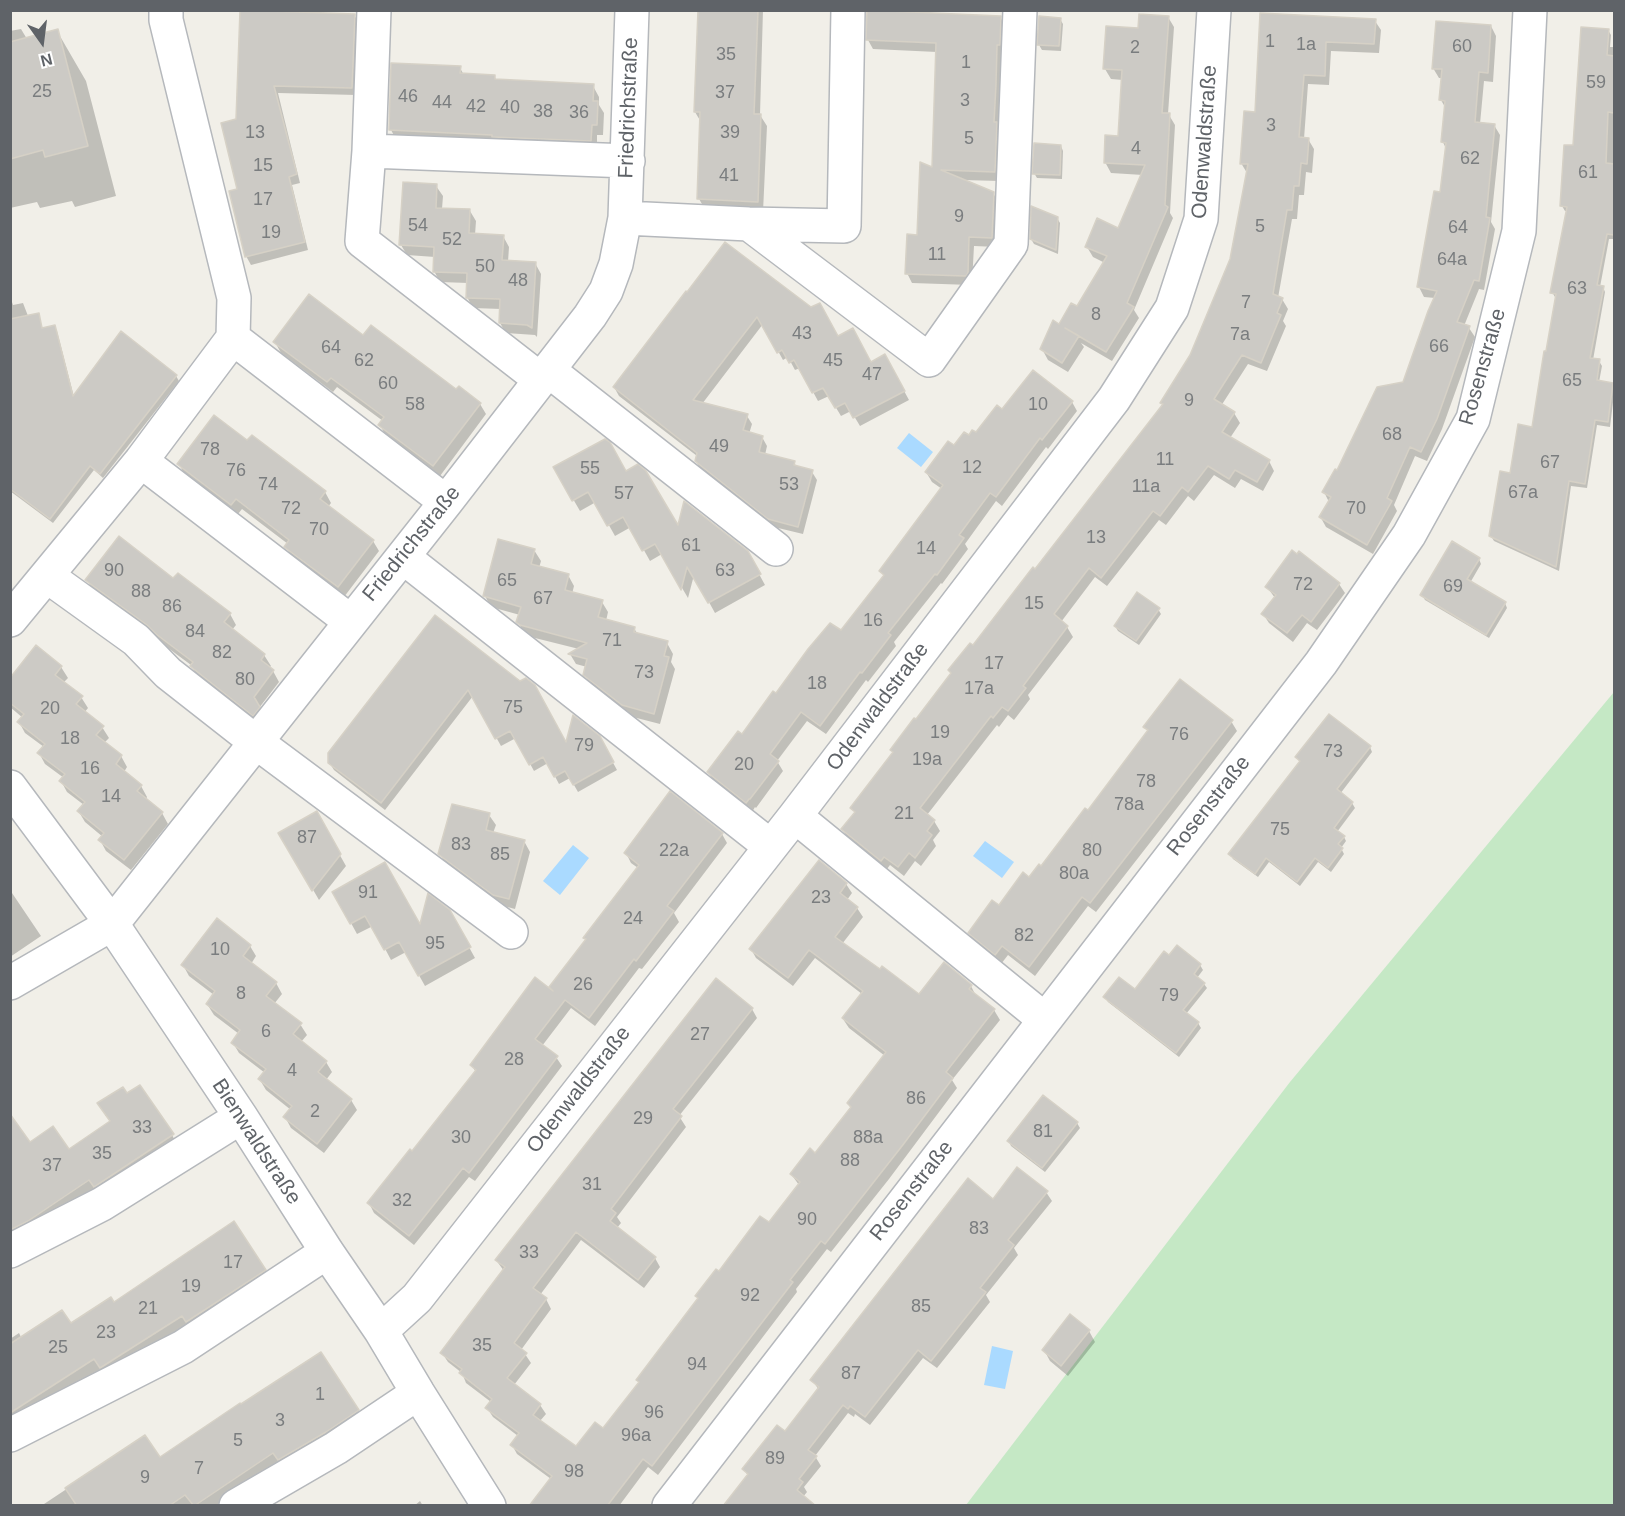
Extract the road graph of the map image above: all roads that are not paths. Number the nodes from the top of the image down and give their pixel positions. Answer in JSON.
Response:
{"nodes":[{"id":1,"x":166,"y":10,"type":"edge"},
{"id":2,"x":374,"y":10,"type":"edge"},
{"id":3,"x":633,"y":10,"type":"edge"},
{"id":4,"x":848,"y":10,"type":"edge"},
{"id":5,"x":1020,"y":10,"type":"edge"},
{"id":6,"x":1214,"y":10,"type":"edge"},
{"id":7,"x":1530,"y":10,"type":"edge"},
{"id":8,"x":369,"y":152,"type":"junction"},
{"id":9,"x":628,"y":161,"type":"junction"},
{"id":10,"x":625,"y":218,"type":"junction"},
{"id":11,"x":749,"y":224,"type":"junction"},
{"id":12,"x":233,"y":338,"type":"junction"},
{"id":13,"x":544,"y":375,"type":"junction"},
{"id":14,"x":141,"y":461,"type":"junction"},
{"id":15,"x":446,"y":502,"type":"junction"},
{"id":16,"x":776,"y":549,"type":"dead end"},
{"id":17,"x":403,"y":557,"type":"junction"},
{"id":18,"x":47,"y":576,"type":"junction"},
{"id":19,"x":10,"y":620,"type":"edge"},
{"id":20,"x":350,"y":621,"type":"junction"},
{"id":21,"x":256,"y":742,"type":"junction"},
{"id":22,"x":10,"y":787,"type":"edge"},
{"id":23,"x":795,"y":816,"type":"junction"},
{"id":24,"x":770,"y":846,"type":"junction"},
{"id":25,"x":112,"y":924,"type":"junction"},
{"id":26,"x":511,"y":932,"type":"dead end"},
{"id":27,"x":10,"y":983,"type":"edge"},
{"id":28,"x":1044,"y":1019,"type":"junction"},
{"id":29,"x":241,"y":1118,"type":"junction"},
{"id":30,"x":10,"y":1251,"type":"edge"},
{"id":31,"x":327,"y":1252,"type":"junction"},
{"id":32,"x":381,"y":1330,"type":"junction"},
{"id":33,"x":418,"y":1393,"type":"junction"},
{"id":34,"x":10,"y":1436,"type":"edge"},
{"id":35,"x":236,"y":1506,"type":"edge"},
{"id":36,"x":489,"y":1506,"type":"edge"},
{"id":37,"x":669,"y":1506,"type":"edge"}],
"edges":[{"from":1,"to":12,"type":"street"},
{"from":2,"to":8,"type":"street"},
{"from":3,"to":9,"type":"street","name":"Friedrichstraße"},
{"from":4,"to":11,"type":"street"},
{"from":5,"to":11,"type":"street"},
{"from":6,"to":23,"type":"street","name":"Odenwaldstraße"},
{"from":7,"to":28,"type":"street","name":"Rosenstraße"},
{"from":8,"to":9,"type":"street"},
{"from":8,"to":13,"type":"street"},
{"from":9,"to":10,"type":"street","name":"Friedrichstraße"},
{"from":10,"to":11,"type":"street"},
{"from":10,"to":13,"type":"street","name":"Friedrichstraße"},
{"from":12,"to":14,"type":"street"},
{"from":12,"to":15,"type":"street"},
{"from":13,"to":15,"type":"street","name":"Friedrichstraße"},
{"from":13,"to":16,"type":"street"},
{"from":14,"to":18,"type":"street"},
{"from":14,"to":20,"type":"street"},
{"from":15,"to":17,"type":"street","name":"Friedrichstraße"},
{"from":17,"to":20,"type":"street","name":"Friedrichstraße"},
{"from":17,"to":24,"type":"street"},
{"from":18,"to":19,"type":"street"},
{"from":18,"to":21,"type":"street"},
{"from":20,"to":21,"type":"street","name":"Friedrichstraße"},
{"from":21,"to":25,"type":"street","name":"Friedrichstraße"},
{"from":21,"to":26,"type":"street"},
{"from":22,"to":25,"type":"street","name":"Bienwaldstraße"},
{"from":23,"to":24,"type":"street","name":"Odenwaldstraße"},
{"from":23,"to":28,"type":"street"},
{"from":24,"to":32,"type":"street","name":"Odenwaldstraße"},
{"from":25,"to":27,"type":"street","name":"Friedrichstraße"},
{"from":25,"to":29,"type":"street","name":"Bienwaldstraße"},
{"from":28,"to":37,"type":"street","name":"Rosenstraße"},
{"from":29,"to":30,"type":"street"},
{"from":29,"to":31,"type":"street","name":"Bienwaldstraße"},
{"from":31,"to":32,"type":"street","name":"Bienwaldstraße"},
{"from":31,"to":34,"type":"street"},
{"from":32,"to":33,"type":"street","name":"Bienwaldstraße"},
{"from":33,"to":35,"type":"street"},
{"from":33,"to":36,"type":"street","name":"Bienwaldstraße"}]}
